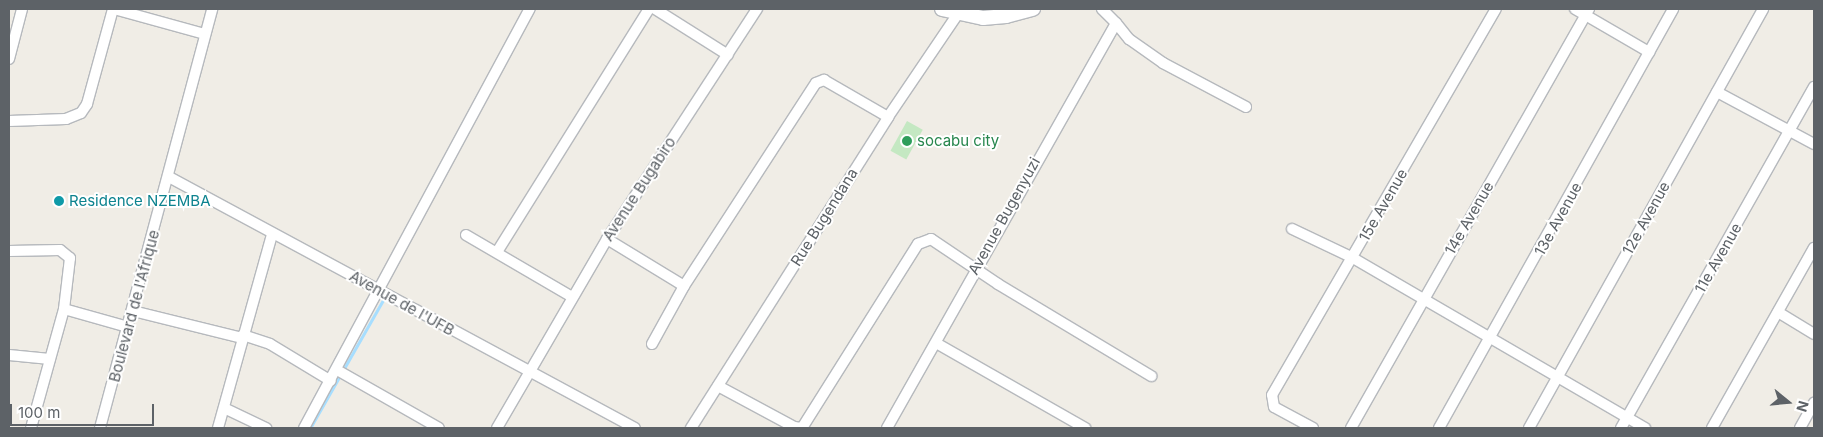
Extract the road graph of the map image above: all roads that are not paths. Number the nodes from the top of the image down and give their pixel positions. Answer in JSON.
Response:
{"nodes":[{"id":1,"x":22,"y":9,"type":"edge"},
{"id":2,"x":113,"y":9,"type":"edge"},
{"id":3,"x":212,"y":9,"type":"edge"},
{"id":4,"x":530,"y":9,"type":"edge"},
{"id":5,"x":649,"y":9,"type":"edge"},
{"id":6,"x":655,"y":9,"type":"edge"},
{"id":7,"x":757,"y":9,"type":"edge"},
{"id":8,"x":942,"y":9,"type":"edge"},
{"id":9,"x":1033,"y":9,"type":"edge"},
{"id":10,"x":1102,"y":9,"type":"edge"},
{"id":11,"x":1496,"y":9,"type":"edge"},
{"id":12,"x":1575,"y":9,"type":"edge"},
{"id":13,"x":1673,"y":9,"type":"edge"},
{"id":14,"x":1764,"y":9,"type":"edge"},
{"id":15,"x":960,"y":11,"type":"edge"},
{"id":16,"x":1587,"y":12,"type":"edge"},
{"id":17,"x":985,"y":13,"type":"edge"},
{"id":18,"x":1116,"y":24,"type":"junction"},
{"id":19,"x":205,"y":34,"type":"junction"},
{"id":20,"x":1649,"y":52,"type":"junction"},
{"id":21,"x":728,"y":55,"type":"junction"},
{"id":22,"x":9,"y":59,"type":"edge"},
{"id":23,"x":1814,"y":87,"type":"edge"},
{"id":24,"x":1717,"y":92,"type":"junction"},
{"id":25,"x":1246,"y":107,"type":"dead end"},
{"id":26,"x":888,"y":117,"type":"junction"},
{"id":27,"x":9,"y":121,"type":"edge"},
{"id":28,"x":1789,"y":131,"type":"junction"},
{"id":29,"x":1814,"y":144,"type":"edge"},
{"id":30,"x":169,"y":177,"type":"junction"},
{"id":31,"x":1292,"y":228,"type":"dead end"},
{"id":32,"x":272,"y":234,"type":"junction"},
{"id":33,"x":466,"y":235,"type":"dead end"},
{"id":34,"x":607,"y":239,"type":"junction"},
{"id":35,"x":1814,"y":248,"type":"edge"},
{"id":36,"x":9,"y":251,"type":"edge"},
{"id":37,"x":497,"y":252,"type":"junction"},
{"id":38,"x":1353,"y":258,"type":"junction"},
{"id":39,"x":975,"y":268,"type":"junction"},
{"id":40,"x":684,"y":286,"type":"junction"},
{"id":41,"x":378,"y":289,"type":"junction"},
{"id":42,"x":572,"y":298,"type":"junction"},
{"id":43,"x":1422,"y":299,"type":"junction"},
{"id":44,"x":64,"y":309,"type":"junction"},
{"id":45,"x":133,"y":311,"type":"junction"},
{"id":46,"x":1778,"y":312,"type":"junction"},
{"id":47,"x":128,"y":327,"type":"junction"},
{"id":48,"x":1814,"y":334,"type":"edge"},
{"id":49,"x":243,"y":336,"type":"junction"},
{"id":50,"x":1490,"y":339,"type":"junction"},
{"id":51,"x":652,"y":344,"type":"dead end"},
{"id":52,"x":936,"y":344,"type":"junction"},
{"id":53,"x":9,"y":355,"type":"edge"},
{"id":54,"x":50,"y":359,"type":"junction"},
{"id":55,"x":338,"y":370,"type":"junction"},
{"id":56,"x":527,"y":372,"type":"junction"},
{"id":57,"x":1151,"y":376,"type":"dead end"},
{"id":58,"x":1557,"y":378,"type":"junction"},
{"id":59,"x":331,"y":381,"type":"junction"},
{"id":60,"x":718,"y":386,"type":"junction"},
{"id":61,"x":1814,"y":403,"type":"edge"},
{"id":62,"x":224,"y":408,"type":"junction"},
{"id":63,"x":1627,"y":418,"type":"junction"},
{"id":64,"x":31,"y":428,"type":"edge"},
{"id":65,"x":100,"y":428,"type":"edge"},
{"id":66,"x":218,"y":428,"type":"edge"},
{"id":67,"x":266,"y":428,"type":"edge"},
{"id":68,"x":304,"y":428,"type":"edge"},
{"id":69,"x":439,"y":428,"type":"edge"},
{"id":70,"x":497,"y":428,"type":"edge"},
{"id":71,"x":634,"y":428,"type":"edge"},
{"id":72,"x":691,"y":428,"type":"edge"},
{"id":73,"x":887,"y":428,"type":"edge"},
{"id":74,"x":1085,"y":428,"type":"edge"},
{"id":75,"x":1313,"y":428,"type":"edge"},
{"id":76,"x":1351,"y":428,"type":"edge"},
{"id":77,"x":1439,"y":428,"type":"edge"},
{"id":78,"x":1529,"y":428,"type":"edge"},
{"id":79,"x":1621,"y":428,"type":"edge"},
{"id":80,"x":1645,"y":428,"type":"edge"},
{"id":81,"x":1712,"y":428,"type":"edge"},
{"id":82,"x":1800,"y":428,"type":"edge"}],
"edges":[{"from":1,"to":22,"type":"street"},
{"from":2,"to":19,"type":"street"},
{"from":2,"to":27,"type":"street"},
{"from":3,"to":19,"type":"street","name":"Boulevard de l'Afrique"},
{"from":4,"to":41,"type":"street"},
{"from":5,"to":37,"type":"street"},
{"from":6,"to":21,"type":"street"},
{"from":7,"to":21,"type":"street","name":"Avenue Bugabiro"},
{"from":8,"to":15,"type":"street"},
{"from":9,"to":17,"type":"street"},
{"from":10,"to":18,"type":"street"},
{"from":11,"to":38,"type":"street","name":"15e Avenue"},
{"from":12,"to":16,"type":"street"},
{"from":13,"to":20,"type":"street","name":"13e Avenue"},
{"from":14,"to":24,"type":"street","name":"12e Avenue"},
{"from":15,"to":17,"type":"street"},
{"from":15,"to":26,"type":"street","name":"Rue Bugendana"},
{"from":16,"to":20,"type":"street"},
{"from":16,"to":43,"type":"street","name":"14e Avenue"},
{"from":18,"to":25,"type":"street"},
{"from":18,"to":39,"type":"street","name":"Avenue Bugenyuzi"},
{"from":19,"to":30,"type":"street","name":"Boulevard de l'Afrique"},
{"from":20,"to":50,"type":"street","name":"13e Avenue"},
{"from":21,"to":34,"type":"street","name":"Avenue Bugabiro"},
{"from":23,"to":28,"type":"street","name":"11e Avenue"},
{"from":24,"to":28,"type":"street"},
{"from":24,"to":58,"type":"street","name":"12e Avenue"},
{"from":26,"to":40,"type":"street"},
{"from":26,"to":60,"type":"street","name":"Rue Bugendana"},
{"from":28,"to":29,"type":"street"},
{"from":28,"to":63,"type":"street","name":"11e Avenue"},
{"from":30,"to":32,"type":"street","name":"Avenue de l'UFB"},
{"from":30,"to":45,"type":"street","name":"Boulevard de l'Afrique"},
{"from":31,"to":38,"type":"street"},
{"from":32,"to":41,"type":"street","name":"Avenue de l'UFB"},
{"from":32,"to":49,"type":"street"},
{"from":33,"to":37,"type":"street"},
{"from":34,"to":40,"type":"street"},
{"from":34,"to":42,"type":"street","name":"Avenue Bugabiro"},
{"from":35,"to":46,"type":"street"},
{"from":36,"to":44,"type":"street"},
{"from":37,"to":42,"type":"street"},
{"from":38,"to":43,"type":"street"},
{"from":38,"to":75,"type":"street","name":"15e Avenue"},
{"from":39,"to":52,"type":"street","name":"Avenue Bugenyuzi"},
{"from":39,"to":57,"type":"street"},
{"from":39,"to":60,"type":"street"},
{"from":40,"to":51,"type":"street"},
{"from":41,"to":55,"type":"street"},
{"from":41,"to":56,"type":"street","name":"Avenue de l'UFB"},
{"from":42,"to":56,"type":"street","name":"Avenue Bugabiro"},
{"from":43,"to":50,"type":"street"},
{"from":43,"to":76,"type":"street","name":"14e Avenue"},
{"from":44,"to":47,"type":"street"},
{"from":44,"to":54,"type":"street"},
{"from":45,"to":47,"type":"street","name":"Boulevard de l'Afrique"},
{"from":45,"to":49,"type":"street"},
{"from":46,"to":48,"type":"street"},
{"from":46,"to":81,"type":"street"},
{"from":47,"to":65,"type":"street","name":"Boulevard de l'Afrique"},
{"from":49,"to":59,"type":"street"},
{"from":49,"to":62,"type":"street"},
{"from":50,"to":58,"type":"street"},
{"from":50,"to":77,"type":"street","name":"13e Avenue"},
{"from":52,"to":73,"type":"street","name":"Avenue Bugenyuzi"},
{"from":52,"to":74,"type":"street"},
{"from":53,"to":54,"type":"street"},
{"from":54,"to":64,"type":"street"},
{"from":55,"to":59,"type":"street"},
{"from":55,"to":69,"type":"street"},
{"from":56,"to":70,"type":"street","name":"Avenue Bugabiro"},
{"from":56,"to":71,"type":"street","name":"Avenue de l'UFB"},
{"from":58,"to":63,"type":"street"},
{"from":58,"to":78,"type":"street","name":"12e Avenue"},
{"from":59,"to":68,"type":"street"},
{"from":60,"to":72,"type":"street","name":"Rue Bugendana"},
{"from":61,"to":82,"type":"street"},
{"from":62,"to":66,"type":"street"},
{"from":62,"to":67,"type":"street"},
{"from":63,"to":79,"type":"street","name":"11e Avenue"},
{"from":63,"to":80,"type":"street"}]}
